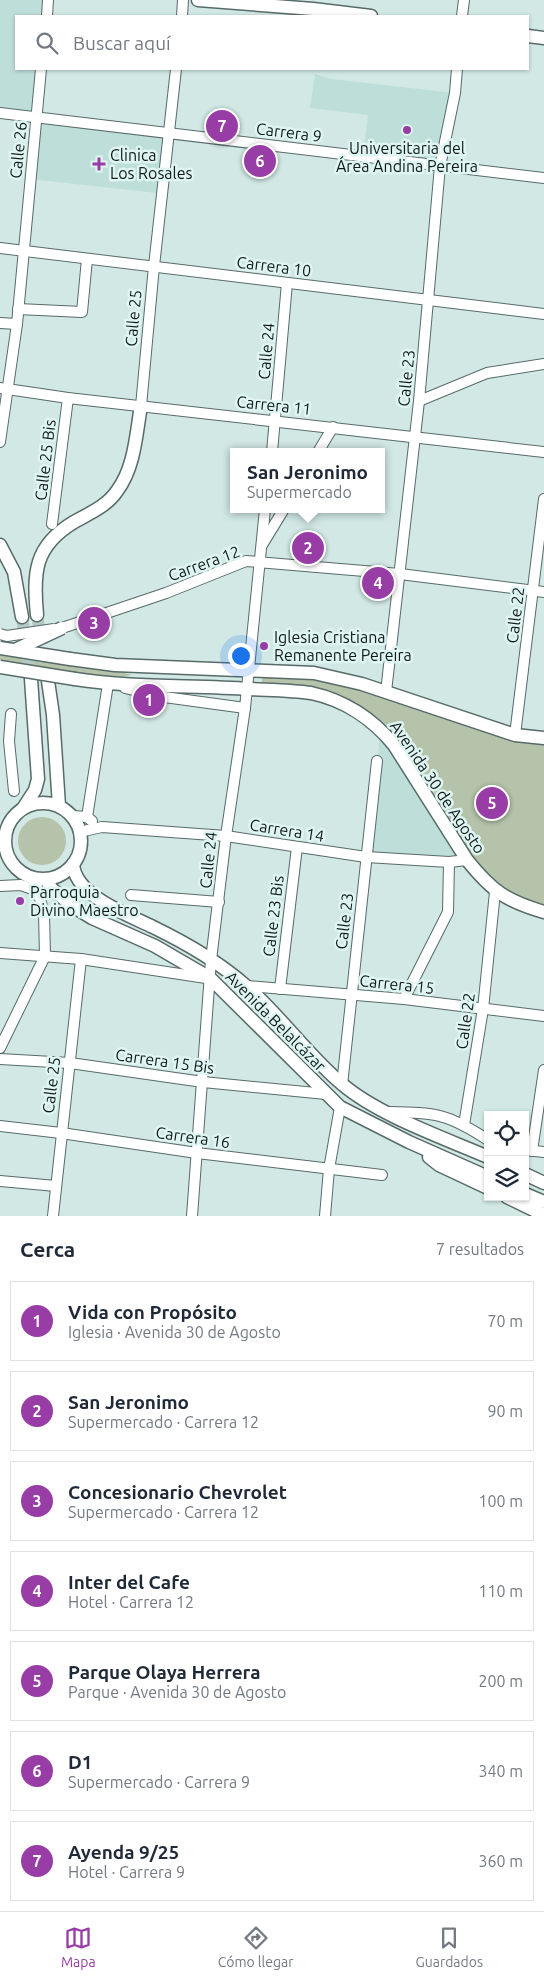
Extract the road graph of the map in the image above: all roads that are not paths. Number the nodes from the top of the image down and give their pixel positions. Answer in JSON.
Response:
{"nodes":[{"id":1,"x":48,"y":0,"type":"edge"},
{"id":2,"x":184,"y":0,"type":"edge"},
{"id":3,"x":198,"y":0,"type":"edge"},
{"id":4,"x":464,"y":0,"type":"edge"},
{"id":5,"x":324,"y":5,"type":"edge"},
{"id":6,"x":47,"y":15,"type":"edge"},
{"id":7,"x":182,"y":15,"type":"edge"},
{"id":8,"x":367,"y":15,"type":"edge"},
{"id":9,"x":462,"y":15,"type":"edge"},
{"id":10,"x":529,"y":36,"type":"edge"},
{"id":11,"x":544,"y":38,"type":"edge"},
{"id":12,"x":41,"y":70,"type":"edge"},
{"id":13,"x":176,"y":70,"type":"edge"},
{"id":14,"x":457,"y":70,"type":"edge"},
{"id":15,"x":0,"y":113,"type":"edge"},
{"id":16,"x":36,"y":116,"type":"junction"},
{"id":17,"x":169,"y":133,"type":"junction"},
{"id":18,"x":440,"y":166,"type":"junction"},
{"id":19,"x":544,"y":178,"type":"edge"},
{"id":20,"x":0,"y":248,"type":"edge"},
{"id":21,"x":23,"y":251,"type":"junction"},
{"id":22,"x":87,"y":259,"type":"junction"},
{"id":23,"x":154,"y":266,"type":"junction"},
{"id":24,"x":287,"y":283,"type":"junction"},
{"id":25,"x":428,"y":300,"type":"junction"},
{"id":26,"x":18,"y":309,"type":"junction"},
{"id":27,"x":544,"y":314,"type":"edge"},
{"id":28,"x":0,"y":323,"type":"edge"},
{"id":29,"x":17,"y":324,"type":"junction"},
{"id":30,"x":544,"y":364,"type":"edge"},
{"id":31,"x":4,"y":389,"type":"edge"},
{"id":32,"x":68,"y":398,"type":"junction"},
{"id":33,"x":419,"y":401,"type":"junction"},
{"id":34,"x":141,"y":406,"type":"junction"},
{"id":35,"x":276,"y":421,"type":"junction"},
{"id":36,"x":334,"y":427,"type":"junction"},
{"id":37,"x":414,"y":436,"type":"junction"},
{"id":38,"x":0,"y":442,"type":"edge"},
{"id":39,"x":273,"y":448,"type":"edge"},
{"id":40,"x":321,"y":448,"type":"edge"},
{"id":41,"x":544,"y":452,"type":"edge"},
{"id":42,"x":544,"y":499,"type":"edge"},
{"id":43,"x":264,"y":513,"type":"edge"},
{"id":44,"x":282,"y":513,"type":"edge"},
{"id":45,"x":54,"y":530,"type":"junction"},
{"id":46,"x":0,"y":545,"type":"edge"},
{"id":47,"x":260,"y":548,"type":"junction"},
{"id":48,"x":259,"y":561,"type":"junction"},
{"id":49,"x":400,"y":574,"type":"junction"},
{"id":50,"x":533,"y":591,"type":"junction"},
{"id":51,"x":544,"y":592,"type":"edge"},
{"id":52,"x":37,"y":615,"type":"tunnel mouth"},
{"id":53,"x":22,"y":617,"type":"tunnel mouth"},
{"id":54,"x":62,"y":628,"type":"junction"},
{"id":55,"x":0,"y":634,"type":"edge"},
{"id":56,"x":0,"y":648,"type":"edge"},
{"id":57,"x":15,"y":650,"type":"junction"},
{"id":58,"x":0,"y":667,"type":"edge"},
{"id":59,"x":249,"y":671,"type":"junction"},
{"id":60,"x":31,"y":679,"type":"tunnel mouth"},
{"id":61,"x":48,"y":681,"type":"tunnel mouth"},
{"id":62,"x":110,"y":684,"type":"junction"},
{"id":63,"x":247,"y":689,"type":"junction"},
{"id":64,"x":386,"y":692,"type":"junction"},
{"id":65,"x":245,"y":708,"type":"junction"},
{"id":66,"x":11,"y":714,"type":"dead end"},
{"id":67,"x":515,"y":735,"type":"junction"},
{"id":68,"x":544,"y":738,"type":"edge"},
{"id":69,"x":4,"y":741,"type":"edge"},
{"id":70,"x":377,"y":760,"type":"dead end"},
{"id":71,"x":14,"y":792,"type":"dead end"},
{"id":72,"x":59,"y":806,"type":"junction"},
{"id":73,"x":20,"y":810,"type":"junction"},
{"id":74,"x":73,"y":816,"type":"junction"},
{"id":75,"x":0,"y":817,"type":"edge"},
{"id":76,"x":87,"y":817,"type":"junction"},
{"id":77,"x":102,"y":827,"type":"junction"},
{"id":78,"x":79,"y":832,"type":"junction"},
{"id":79,"x":226,"y":836,"type":"junction"},
{"id":80,"x":2,"y":842,"type":"edge"},
{"id":81,"x":297,"y":847,"type":"junction"},
{"id":82,"x":366,"y":857,"type":"junction"},
{"id":83,"x":467,"y":860,"type":"junction"},
{"id":84,"x":449,"y":862,"type":"junction"},
{"id":85,"x":73,"y":864,"type":"junction"},
{"id":86,"x":40,"y":884,"type":"junction"},
{"id":87,"x":0,"y":886,"type":"edge"},
{"id":88,"x":495,"y":892,"type":"junction"},
{"id":89,"x":131,"y":895,"type":"dead end"},
{"id":90,"x":219,"y":902,"type":"junction"},
{"id":91,"x":544,"y":912,"type":"edge"},
{"id":92,"x":0,"y":953,"type":"edge"},
{"id":93,"x":45,"y":956,"type":"junction"},
{"id":94,"x":81,"y":959,"type":"junction"},
{"id":95,"x":211,"y":960,"type":"junction"},
{"id":96,"x":210,"y":978,"type":"junction"},
{"id":97,"x":247,"y":986,"type":"junction"},
{"id":98,"x":280,"y":989,"type":"junction"},
{"id":99,"x":351,"y":994,"type":"junction"},
{"id":100,"x":404,"y":999,"type":"junction"},
{"id":101,"x":483,"y":1009,"type":"junction"},
{"id":102,"x":544,"y":1016,"type":"edge"},
{"id":103,"x":0,"y":1048,"type":"edge"},
{"id":104,"x":0,"y":1059,"type":"edge"},
{"id":105,"x":70,"y":1063,"type":"junction"},
{"id":106,"x":544,"y":1070,"type":"edge"},
{"id":107,"x":203,"y":1082,"type":"junction"},
{"id":108,"x":342,"y":1084,"type":"junction"},
{"id":109,"x":326,"y":1094,"type":"junction"},
{"id":110,"x":340,"y":1107,"type":"junction"},
{"id":111,"x":387,"y":1112,"type":"junction"},
{"id":112,"x":464,"y":1124,"type":"junction"},
{"id":113,"x":0,"y":1126,"type":"edge"},
{"id":114,"x":61,"y":1133,"type":"junction"},
{"id":115,"x":484,"y":1137,"type":"edge"},
{"id":116,"x":409,"y":1142,"type":"junction"},
{"id":117,"x":529,"y":1151,"type":"edge"},
{"id":118,"x":544,"y":1152,"type":"edge"},
{"id":119,"x":197,"y":1153,"type":"junction"},
{"id":120,"x":486,"y":1156,"type":"edge"},
{"id":121,"x":329,"y":1169,"type":"junction"},
{"id":122,"x":382,"y":1175,"type":"dead end"},
{"id":123,"x":484,"y":1175,"type":"edge"},
{"id":124,"x":529,"y":1176,"type":"edge"},
{"id":125,"x":0,"y":1181,"type":"edge"},
{"id":126,"x":544,"y":1182,"type":"edge"},
{"id":127,"x":56,"y":1186,"type":"junction"},
{"id":128,"x":484,"y":1186,"type":"edge"},
{"id":129,"x":529,"y":1196,"type":"edge"},
{"id":130,"x":515,"y":1201,"type":"edge"},
{"id":131,"x":544,"y":1202,"type":"edge"},
{"id":132,"x":544,"y":1215,"type":"edge"},
{"id":133,"x":52,"y":1216,"type":"edge"},
{"id":134,"x":192,"y":1216,"type":"edge"},
{"id":135,"x":325,"y":1216,"type":"edge"}],
"edges":[{"from":1,"to":6,"type":"street"},
{"from":2,"to":7,"type":"street"},
{"from":3,"to":5,"type":"main road"},
{"from":4,"to":9,"type":"street"},
{"from":5,"to":8,"type":"main road"},
{"from":10,"to":11,"type":"main road"},
{"from":12,"to":16,"type":"street","name":"Calle 26"},
{"from":13,"to":17,"type":"street","name":"Calle 25"},
{"from":14,"to":18,"type":"street","name":"Calle 23"},
{"from":15,"to":16,"type":"street","name":"Carrera 9"},
{"from":16,"to":17,"type":"street","name":"Carrera 9"},
{"from":16,"to":21,"type":"street","name":"Calle 26"},
{"from":17,"to":18,"type":"street","name":"Carrera 9"},
{"from":17,"to":23,"type":"street","name":"Calle 25"},
{"from":18,"to":19,"type":"street","name":"Carrera 9"},
{"from":18,"to":25,"type":"street","name":"Calle 23"},
{"from":20,"to":21,"type":"street","name":"Carrera 10"},
{"from":21,"to":22,"type":"street","name":"Carrera 10"},
{"from":21,"to":26,"type":"street","name":"Calle 26"},
{"from":22,"to":23,"type":"street","name":"Carrera 10"},
{"from":22,"to":26,"type":"street"},
{"from":23,"to":24,"type":"street","name":"Carrera 10"},
{"from":23,"to":34,"type":"street","name":"Calle 25"},
{"from":24,"to":25,"type":"street","name":"Carrera 10"},
{"from":24,"to":35,"type":"street","name":"Calle 24"},
{"from":25,"to":27,"type":"street","name":"Carrera 10"},
{"from":25,"to":33,"type":"street","name":"Calle 23"},
{"from":26,"to":29,"type":"street","name":"Calle 26"},
{"from":28,"to":29,"type":"street"},
{"from":29,"to":31,"type":"street","name":"Calle 26"},
{"from":30,"to":33,"type":"street"},
{"from":31,"to":32,"type":"street","name":"Carrera 11"},
{"from":31,"to":38,"type":"street","name":"Calle 26"},
{"from":32,"to":34,"type":"street","name":"Carrera 11"},
{"from":32,"to":45,"type":"street","name":"Calle 25 Bis"},
{"from":33,"to":37,"type":"street","name":"Calle 23"},
{"from":34,"to":35,"type":"street","name":"Carrera 11"},
{"from":34,"to":45,"type":"main road","name":"Calle 25"},
{"from":35,"to":36,"type":"street","name":"Carrera 11"},
{"from":35,"to":39,"type":"street","name":"Calle 24"},
{"from":36,"to":37,"type":"street","name":"Carrera 11"},
{"from":36,"to":40,"type":"street"},
{"from":37,"to":41,"type":"street","name":"Carrera 11"},
{"from":37,"to":49,"type":"street","name":"Calle 23"},
{"from":42,"to":50,"type":"street","name":"Calle 22"},
{"from":43,"to":47,"type":"street","name":"Calle 24"},
{"from":44,"to":47,"type":"street"},
{"from":45,"to":52,"type":"main road"},
{"from":46,"to":53,"type":"main road"},
{"from":47,"to":48,"type":"street","name":"Calle 24"},
{"from":48,"to":49,"type":"street","name":"Carrera 12"},
{"from":48,"to":54,"type":"street","name":"Carrera 12"},
{"from":48,"to":59,"type":"street","name":"Calle 24"},
{"from":49,"to":50,"type":"street","name":"Carrera 12"},
{"from":49,"to":64,"type":"street","name":"Calle 23"},
{"from":50,"to":51,"type":"street","name":"Carrera 12"},
{"from":50,"to":67,"type":"street","name":"Calle 22"},
{"from":54,"to":55,"type":"street","name":"Carrera 12","bridge":true},
{"from":54,"to":57,"type":"main road","bridge":true},
{"from":56,"to":57,"type":"main road","name":"Avenida 30 de Agosto","bridge":true},
{"from":57,"to":59,"type":"main road","name":"Avenida 30 de Agosto","bridge":true},
{"from":58,"to":62,"type":"main road","name":"Avenida 30 de Agosto","bridge":true},
{"from":59,"to":63,"type":"street","name":"Calle 24"},
{"from":59,"to":64,"type":"main road","name":"Avenida 30 de Agosto"},
{"from":60,"to":73,"type":"main road"},
{"from":61,"to":72,"type":"main road"},
{"from":62,"to":63,"type":"main road","name":"Avenida 30 de Agosto"},
{"from":62,"to":65,"type":"street"},
{"from":62,"to":76,"type":"street"},
{"from":63,"to":65,"type":"street","name":"Calle 24"},
{"from":63,"to":83,"type":"main road","name":"Avenida 30 de Agosto"},
{"from":64,"to":67,"type":"main road","name":"Avenida 30 de Agosto"},
{"from":65,"to":79,"type":"street","name":"Calle 24"},
{"from":66,"to":69,"type":"street"},
{"from":67,"to":68,"type":"main road","name":"Avenida 30 de Agosto"},
{"from":69,"to":71,"type":"street"},
{"from":70,"to":82,"type":"street","name":"Calle 23"},
{"from":72,"to":73,"type":"main road"},
{"from":72,"to":74,"type":"main road"},
{"from":73,"to":75,"type":"main road"},
{"from":73,"to":80,"type":"main road"},
{"from":74,"to":76,"type":"street","name":"Carrera 14"},
{"from":74,"to":78,"type":"main road"},
{"from":76,"to":77,"type":"street","name":"Carrera 14"},
{"from":77,"to":78,"type":"street","name":"Carrera 14"},
{"from":77,"to":79,"type":"street","name":"Carrera 14"},
{"from":78,"to":85,"type":"main road"},
{"from":79,"to":81,"type":"street","name":"Carrera 14"},
{"from":79,"to":90,"type":"street","name":"Calle 24"},
{"from":80,"to":86,"type":"main road"},
{"from":81,"to":82,"type":"street","name":"Carrera 14"},
{"from":81,"to":98,"type":"street","name":"Calle 23 Bis"},
{"from":82,"to":84,"type":"street","name":"Carrera 14"},
{"from":82,"to":99,"type":"street","name":"Calle 23"},
{"from":83,"to":84,"type":"street","name":"Carrera 14"},
{"from":83,"to":88,"type":"main road","name":"Avenida 30 de Agosto"},
{"from":84,"to":100,"type":"street"},
{"from":85,"to":86,"type":"main road"},
{"from":85,"to":95,"type":"main road","name":"Avenida Belalcázar"},
{"from":86,"to":87,"type":"street"},
{"from":86,"to":93,"type":"street"},
{"from":86,"to":96,"type":"main road","name":"Avenida Belalcázar"},
{"from":88,"to":91,"type":"main road","name":"Avenida 30 de Agosto"},
{"from":88,"to":101,"type":"street","name":"Calle 22"},
{"from":89,"to":90,"type":"street"},
{"from":90,"to":95,"type":"street","name":"Calle 24"},
{"from":92,"to":93,"type":"street"},
{"from":93,"to":94,"type":"street"},
{"from":93,"to":103,"type":"street"},
{"from":94,"to":96,"type":"street"},
{"from":94,"to":105,"type":"street","name":"Calle 25"},
{"from":95,"to":96,"type":"street","name":"Calle 24"},
{"from":95,"to":97,"type":"main road","name":"Avenida Belalcázar"},
{"from":96,"to":107,"type":"street","name":"Calle 24"},
{"from":96,"to":109,"type":"main road","name":"Avenida Belalcázar"},
{"from":97,"to":98,"type":"street","name":"Carrera 15"},
{"from":97,"to":108,"type":"main road","name":"Avenida Belalcázar"},
{"from":98,"to":99,"type":"street","name":"Carrera 15"},
{"from":99,"to":100,"type":"street","name":"Carrera 15"},
{"from":99,"to":108,"type":"street","name":"Calle 23"},
{"from":100,"to":101,"type":"street","name":"Carrera 15"},
{"from":101,"to":102,"type":"street","name":"Carrera 15"},
{"from":101,"to":112,"type":"street","name":"Calle 22"},
{"from":104,"to":105,"type":"street","name":"Carrera 15 Bis"},
{"from":105,"to":107,"type":"street","name":"Carrera 15 Bis"},
{"from":105,"to":114,"type":"street","name":"Calle 25"},
{"from":106,"to":117,"type":"street"},
{"from":107,"to":109,"type":"street","name":"Carrera 15 Bis"},
{"from":107,"to":119,"type":"street","name":"Calle 24"},
{"from":108,"to":111,"type":"main road","name":"Avenida Belalcázar"},
{"from":109,"to":110,"type":"main road","name":"Avenida Belalcázar"},
{"from":110,"to":116,"type":"main road","name":"Avenida Belalcázar"},
{"from":110,"to":121,"type":"street"},
{"from":111,"to":112,"type":"street"},
{"from":111,"to":120,"type":"main road","name":"Avenida Belalcázar"},
{"from":112,"to":115,"type":"street"},
{"from":113,"to":114,"type":"street","name":"Carrera 16"},
{"from":114,"to":119,"type":"street","name":"Carrera 16"},
{"from":114,"to":127,"type":"street","name":"Calle 25"},
{"from":116,"to":123,"type":"main road","name":"Avenida Belalcázar"},
{"from":116,"to":128,"type":"main road"},
{"from":117,"to":118,"type":"street"},
{"from":119,"to":121,"type":"street","name":"Carrera 16"},
{"from":119,"to":134,"type":"street","name":"Calle 24"},
{"from":121,"to":122,"type":"street","name":"Carrera 16"},
{"from":121,"to":135,"type":"street"},
{"from":124,"to":126,"type":"main road"},
{"from":125,"to":127,"type":"street"},
{"from":127,"to":133,"type":"street","name":"Calle 25"},
{"from":129,"to":131,"type":"main road"},
{"from":130,"to":132,"type":"main road"}]}
